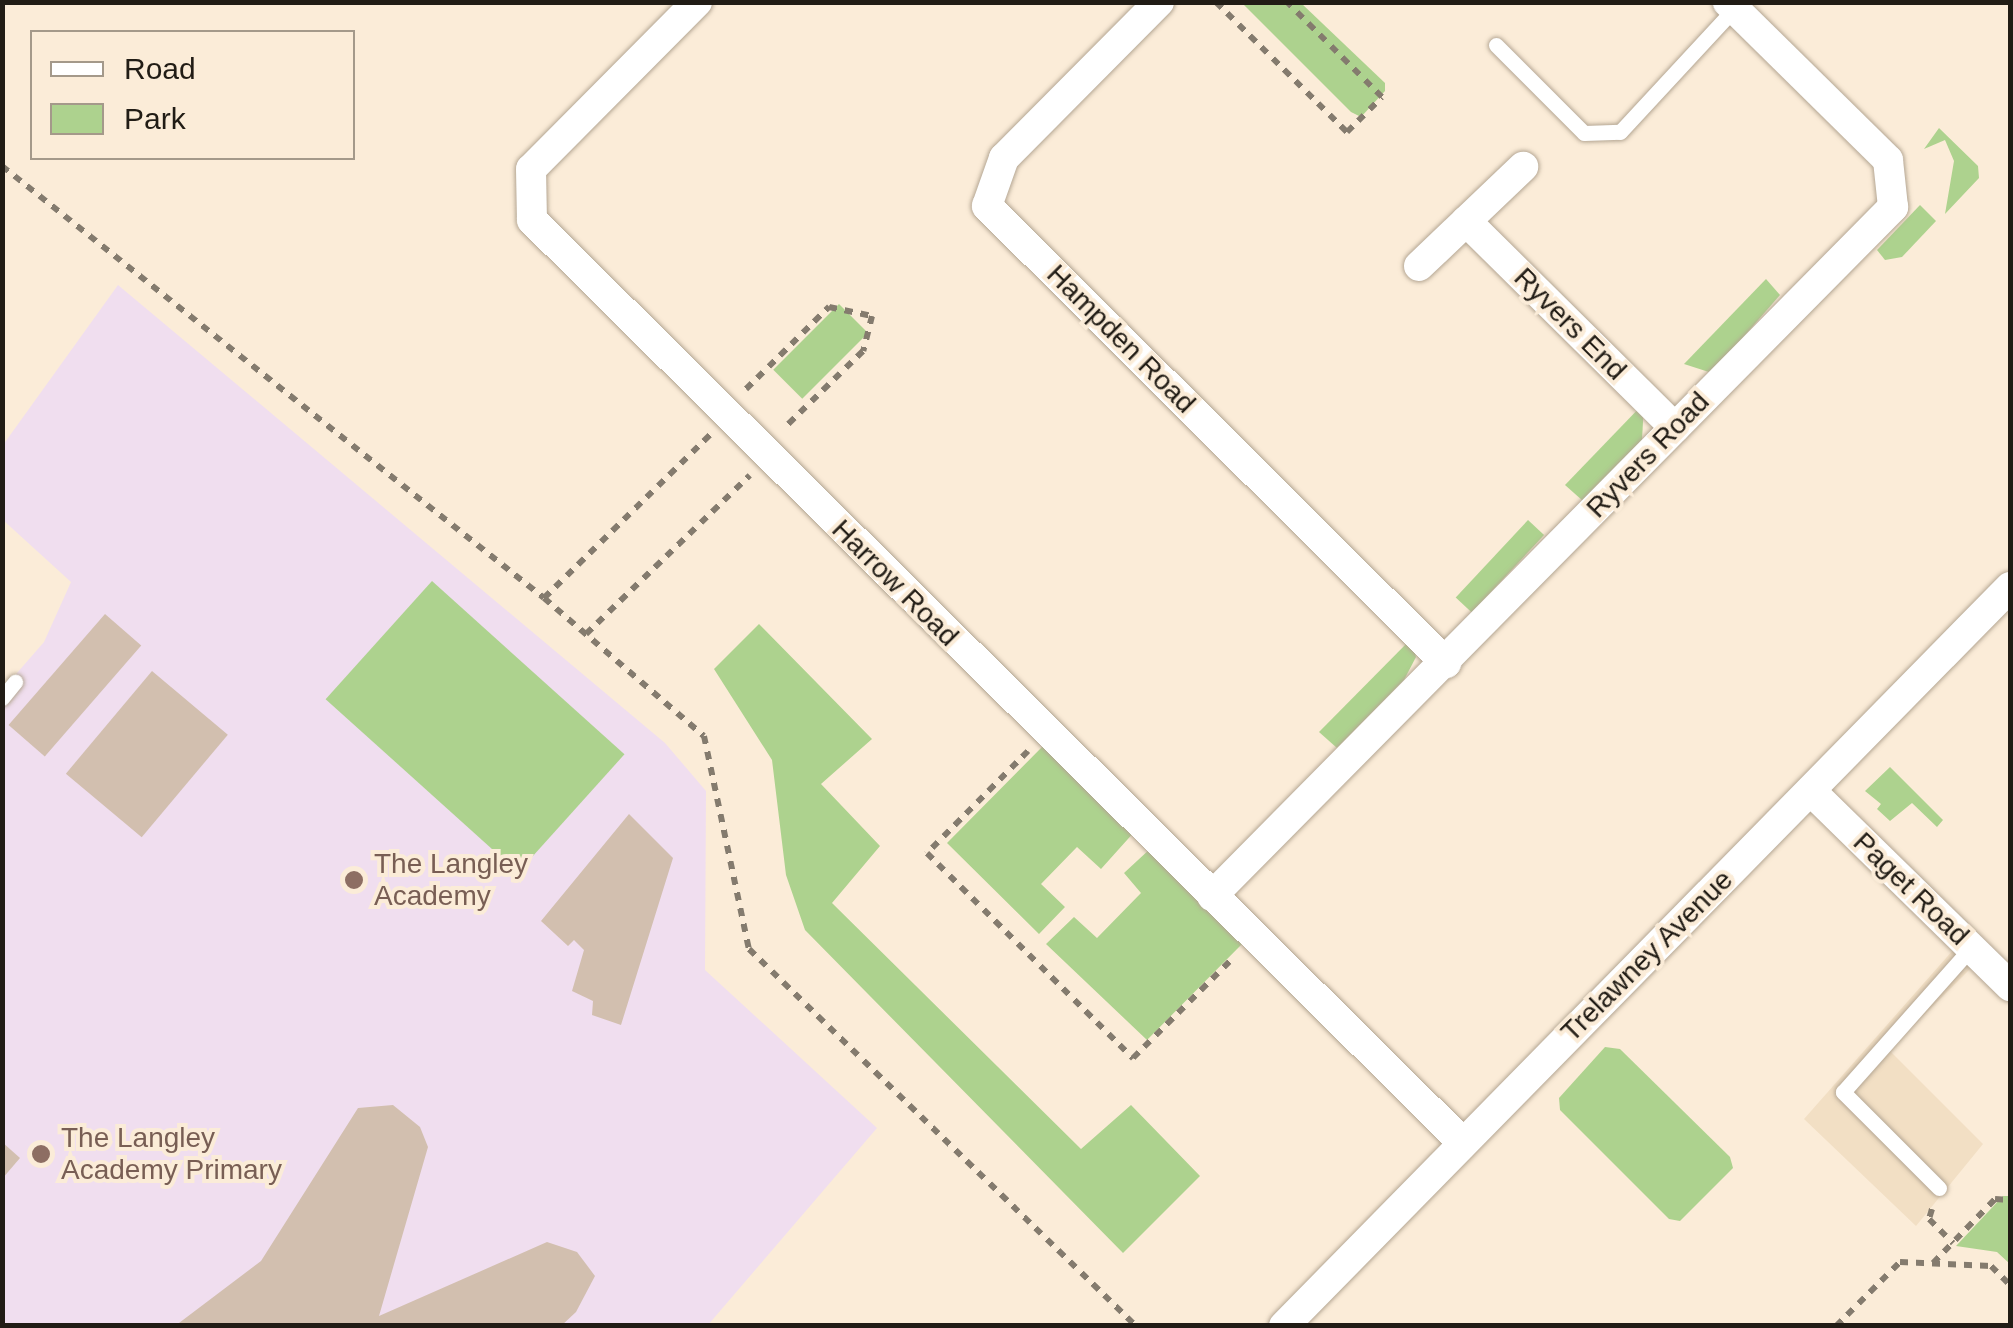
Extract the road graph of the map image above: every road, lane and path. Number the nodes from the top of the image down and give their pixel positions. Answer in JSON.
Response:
{"nodes":[{"id":1,"x":696,"y":2,"type":"edge"},
{"id":2,"x":1158,"y":2,"type":"edge"},
{"id":3,"x":1216,"y":2,"type":"edge"},
{"id":4,"x":1287,"y":2,"type":"edge"},
{"id":5,"x":1731,"y":6,"type":"edge"},
{"id":6,"x":1496,"y":45,"type":"dead end"},
{"id":7,"x":2,"y":166,"type":"edge"},
{"id":8,"x":1523,"y":166,"type":"dead end"},
{"id":9,"x":1466,"y":221,"type":"junction"},
{"id":10,"x":1419,"y":266,"type":"dead end"},
{"id":11,"x":726,"y":414,"type":"junction"},
{"id":12,"x":1674,"y":428,"type":"junction"},
{"id":13,"x":766,"y":453,"type":"junction"},
{"id":14,"x":2010,"y":586,"type":"edge"},
{"id":15,"x":544,"y":598,"type":"junction"},
{"id":16,"x":586,"y":634,"type":"junction"},
{"id":17,"x":1446,"y":663,"type":"junction"},
{"id":18,"x":15,"y":682,"type":"dead end"},
{"id":19,"x":2,"y":698,"type":"edge"},
{"id":20,"x":1045,"y":733,"type":"junction"},
{"id":21,"x":1810,"y":791,"type":"junction"},
{"id":22,"x":1212,"y":896,"type":"junction"},
{"id":23,"x":1253,"y":938,"type":"junction"},
{"id":24,"x":1971,"y":948,"type":"junction"},
{"id":25,"x":2010,"y":986,"type":"edge"},
{"id":26,"x":1462,"y":1144,"type":"junction"},
{"id":27,"x":1939,"y":1188,"type":"joint"},
{"id":28,"x":2010,"y":1200,"type":"edge"},
{"id":29,"x":1953,"y":1242,"type":"junction"},
{"id":30,"x":1932,"y":1264,"type":"junction"},
{"id":31,"x":2010,"y":1285,"type":"edge"},
{"id":32,"x":1286,"y":1325,"type":"edge"},
{"id":33,"x":1136,"y":1326,"type":"edge"},
{"id":34,"x":1836,"y":1326,"type":"edge"}],
"edges":[{"from":1,"to":11,"type":"street","name":"Harrow Road"},
{"from":2,"to":17,"type":"street","name":"Hampden Road"},
{"from":3,"to":4,"type":"path"},
{"from":5,"to":6,"type":"lane"},
{"from":5,"to":12,"type":"street","name":"Ryvers Road"},
{"from":7,"to":15,"type":"path"},
{"from":8,"to":9,"type":"street"},
{"from":9,"to":10,"type":"street"},
{"from":9,"to":12,"type":"street","name":"Ryvers End"},
{"from":11,"to":13,"type":"street","name":"Harrow Road"},
{"from":11,"to":13,"type":"path"},
{"from":11,"to":15,"type":"path"},
{"from":12,"to":17,"type":"street","name":"Ryvers Road"},
{"from":13,"to":16,"type":"path"},
{"from":13,"to":20,"type":"street","name":"Harrow Road"},
{"from":14,"to":21,"type":"street","name":"Trelawney Avenue"},
{"from":15,"to":16,"type":"path"},
{"from":16,"to":33,"type":"path"},
{"from":17,"to":22,"type":"street","name":"Ryvers Road"},
{"from":18,"to":19,"type":"lane"},
{"from":20,"to":22,"type":"street","name":"Harrow Road"},
{"from":20,"to":23,"type":"path"},
{"from":21,"to":24,"type":"street","name":"Paget Road"},
{"from":21,"to":26,"type":"street","name":"Trelawney Avenue"},
{"from":22,"to":23,"type":"street","name":"Harrow Road"},
{"from":23,"to":26,"type":"street","name":"Harrow Road"},
{"from":24,"to":25,"type":"street","name":"Paget Road"},
{"from":24,"to":27,"type":"lane"},
{"from":26,"to":32,"type":"street","name":"Trelawney Avenue"},
{"from":27,"to":29,"type":"path"},
{"from":28,"to":29,"type":"path"},
{"from":29,"to":30,"type":"path"},
{"from":30,"to":31,"type":"path"},
{"from":30,"to":34,"type":"path"}]}
